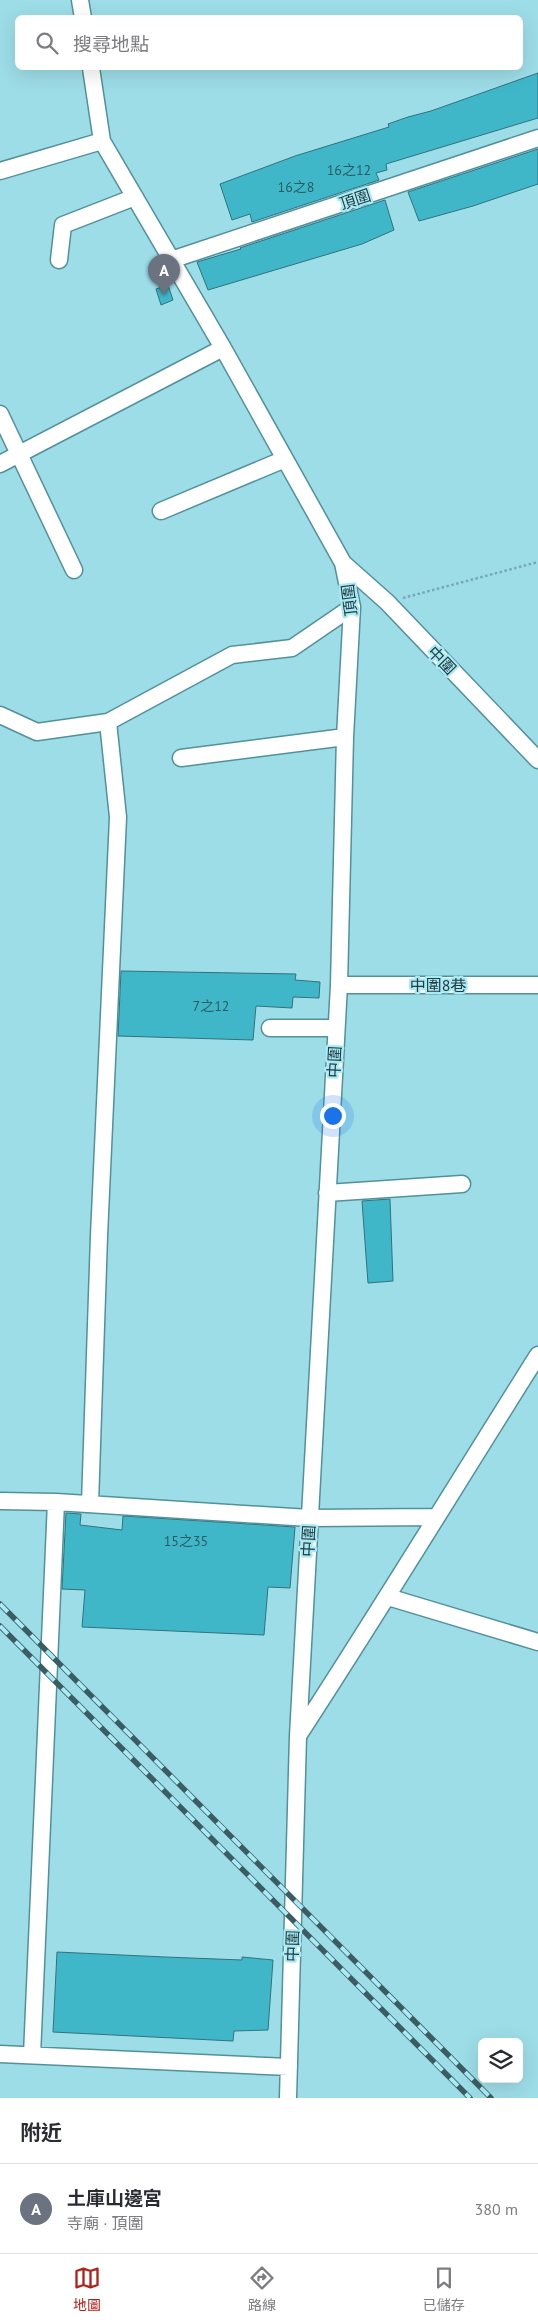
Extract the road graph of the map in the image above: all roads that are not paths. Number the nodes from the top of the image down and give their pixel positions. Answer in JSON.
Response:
{"nodes":[{"id":1,"x":80,"y":0,"type":"edge"},
{"id":2,"x":82,"y":15,"type":"edge"},
{"id":3,"x":91,"y":70,"type":"edge"},
{"id":4,"x":538,"y":138,"type":"edge"},
{"id":5,"x":102,"y":140,"type":"junction"},
{"id":6,"x":0,"y":171,"type":"edge"},
{"id":7,"x":135,"y":197,"type":"junction"},
{"id":8,"x":59,"y":260,"type":"dead end"},
{"id":9,"x":172,"y":260,"type":"junction"},
{"id":10,"x":223,"y":348,"type":"junction"},
{"id":11,"x":0,"y":414,"type":"edge"},
{"id":12,"x":20,"y":455,"type":"junction"},
{"id":13,"x":285,"y":459,"type":"junction"},
{"id":14,"x":0,"y":464,"type":"edge"},
{"id":15,"x":162,"y":511,"type":"dead end"},
{"id":16,"x":343,"y":563,"type":"junction"},
{"id":17,"x":74,"y":570,"type":"dead end"},
{"id":18,"x":352,"y":607,"type":"junction"},
{"id":19,"x":0,"y":715,"type":"edge"},
{"id":20,"x":108,"y":722,"type":"junction"},
{"id":21,"x":345,"y":737,"type":"junction"},
{"id":22,"x":181,"y":758,"type":"dead end"},
{"id":23,"x":538,"y":760,"type":"edge"},
{"id":24,"x":339,"y":985,"type":"junction"},
{"id":25,"x":538,"y":985,"type":"edge"},
{"id":26,"x":270,"y":1028,"type":"dead end"},
{"id":27,"x":336,"y":1028,"type":"junction"},
{"id":28,"x":462,"y":1184,"type":"dead end"},
{"id":29,"x":327,"y":1193,"type":"junction"},
{"id":30,"x":538,"y":1355,"type":"edge"},
{"id":31,"x":0,"y":1501,"type":"edge"},
{"id":32,"x":56,"y":1502,"type":"junction"},
{"id":33,"x":90,"y":1504,"type":"junction"},
{"id":34,"x":435,"y":1517,"type":"junction"},
{"id":35,"x":309,"y":1518,"type":"junction"},
{"id":36,"x":388,"y":1597,"type":"junction"},
{"id":37,"x":538,"y":1642,"type":"edge"},
{"id":38,"x":298,"y":1736,"type":"junction"},
{"id":39,"x":0,"y":2054,"type":"edge"},
{"id":40,"x":32,"y":2055,"type":"junction"},
{"id":41,"x":289,"y":2067,"type":"junction"},
{"id":42,"x":288,"y":2098,"type":"edge"}],
"edges":[{"from":1,"to":2,"type":"street"},
{"from":3,"to":5,"type":"street","name":"頂圍"},
{"from":4,"to":9,"type":"street","name":"頂圍"},
{"from":5,"to":6,"type":"street"},
{"from":5,"to":7,"type":"street","name":"頂圍"},
{"from":7,"to":8,"type":"street"},
{"from":7,"to":9,"type":"street","name":"頂圍"},
{"from":9,"to":10,"type":"street","name":"頂圍"},
{"from":10,"to":12,"type":"street"},
{"from":10,"to":13,"type":"street","name":"頂圍"},
{"from":11,"to":12,"type":"street"},
{"from":12,"to":14,"type":"street"},
{"from":12,"to":17,"type":"street"},
{"from":13,"to":15,"type":"street"},
{"from":13,"to":16,"type":"street","name":"頂圍"},
{"from":16,"to":18,"type":"street","name":"頂圍"},
{"from":16,"to":23,"type":"street","name":"中圍"},
{"from":18,"to":20,"type":"street"},
{"from":18,"to":21,"type":"street","name":"頂圍"},
{"from":19,"to":20,"type":"street"},
{"from":20,"to":33,"type":"street"},
{"from":21,"to":22,"type":"street"},
{"from":21,"to":24,"type":"street","name":"頂圍"},
{"from":24,"to":25,"type":"street","name":"中圍8巷"},
{"from":24,"to":27,"type":"street","name":"中圍"},
{"from":26,"to":27,"type":"street"},
{"from":27,"to":29,"type":"street","name":"中圍"},
{"from":28,"to":29,"type":"street"},
{"from":29,"to":35,"type":"street","name":"中圍"},
{"from":30,"to":34,"type":"street"},
{"from":31,"to":32,"type":"street"},
{"from":32,"to":33,"type":"street"},
{"from":32,"to":40,"type":"street"},
{"from":33,"to":35,"type":"street"},
{"from":34,"to":35,"type":"street"},
{"from":34,"to":36,"type":"street"},
{"from":35,"to":38,"type":"street","name":"中圍"},
{"from":36,"to":37,"type":"street"},
{"from":36,"to":38,"type":"street"},
{"from":38,"to":41,"type":"street","name":"中圍"},
{"from":39,"to":40,"type":"street"},
{"from":40,"to":41,"type":"street"},
{"from":41,"to":42,"type":"street","name":"中圍"}]}
